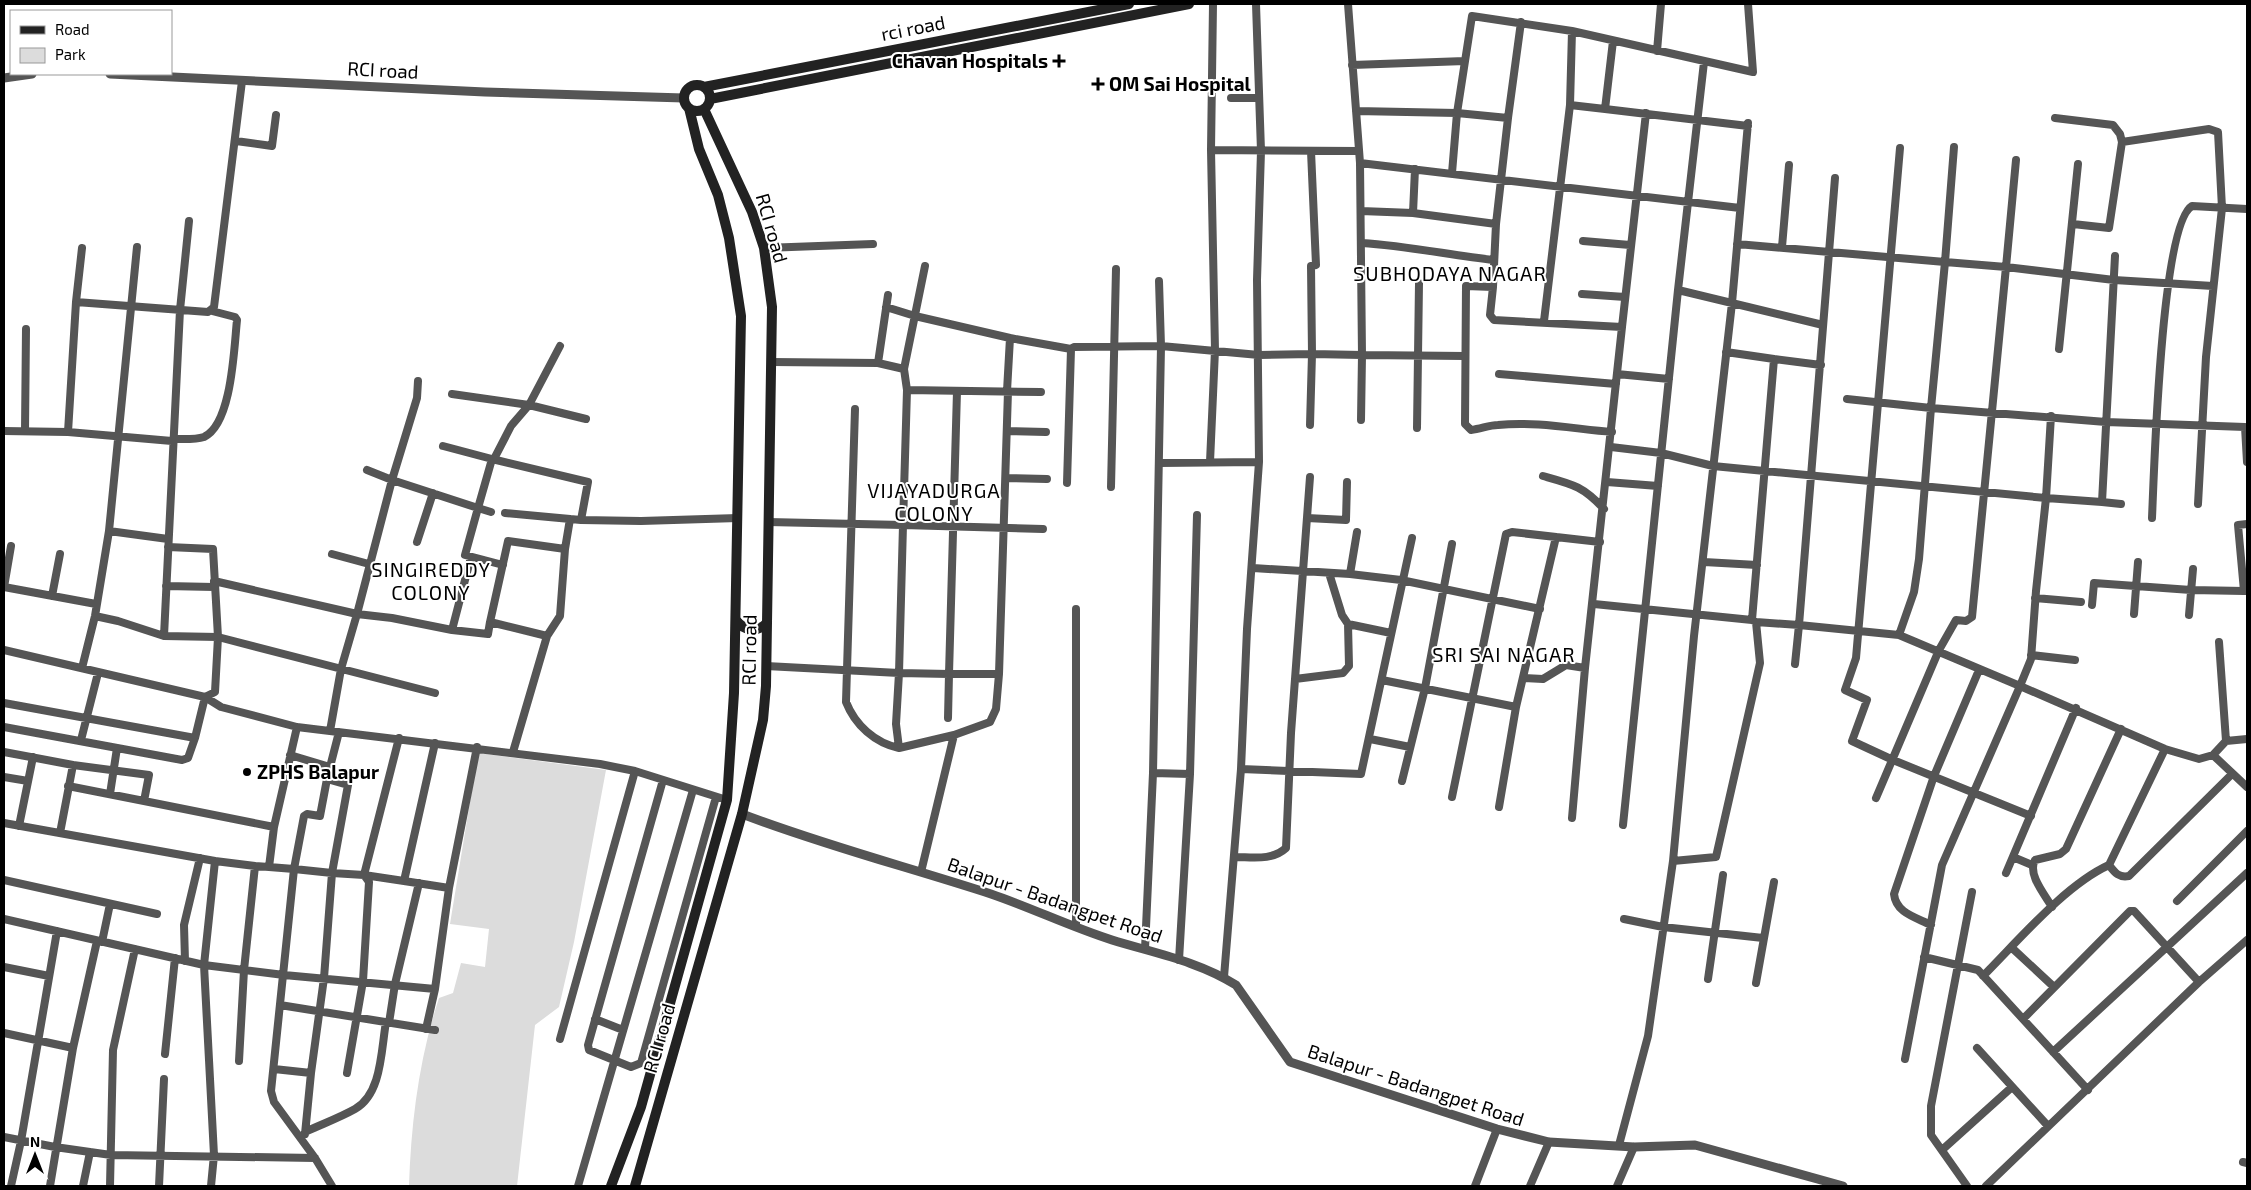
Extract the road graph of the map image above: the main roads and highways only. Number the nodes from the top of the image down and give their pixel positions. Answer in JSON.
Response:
{"nodes":[{"id":1,"x":1129,"y":4,"type":"edge"},
{"id":2,"x":1190,"y":4,"type":"edge"},
{"id":3,"x":1176,"y":5,"type":"edge"},
{"id":4,"x":704,"y":87,"type":"junction"},
{"id":5,"x":710,"y":99,"type":"junction"},
{"id":6,"x":689,"y":108,"type":"junction"},
{"id":7,"x":704,"y":109,"type":"junction"},
{"id":8,"x":736,"y":620,"type":"junction"},
{"id":9,"x":767,"y":623,"type":"junction"},
{"id":10,"x":735,"y":641,"type":"junction"},
{"id":11,"x":767,"y":641,"type":"junction"},
{"id":12,"x":611,"y":1186,"type":"edge"},
{"id":13,"x":635,"y":1186,"type":"edge"}],
"edges":[{"from":1,"to":4,"type":"main road","name":"rci road"},
{"from":2,"to":3,"type":"main road","name":"RCI road"},
{"from":3,"to":5,"type":"main road","name":"RCI road"},
{"from":4,"to":5,"type":"main road"},
{"from":4,"to":6,"type":"main road"},
{"from":5,"to":7,"type":"main road"},
{"from":6,"to":7,"type":"main road"},
{"from":6,"to":8,"type":"main road"},
{"from":7,"to":9,"type":"main road","name":"RCI road"},
{"from":8,"to":9,"type":"main road"},
{"from":8,"to":10,"type":"main road"},
{"from":9,"to":11,"type":"main road","name":"RCI road"},
{"from":10,"to":11,"type":"main road"},
{"from":10,"to":12,"type":"main road"},
{"from":11,"to":13,"type":"main road","name":"RCI road"}]}
